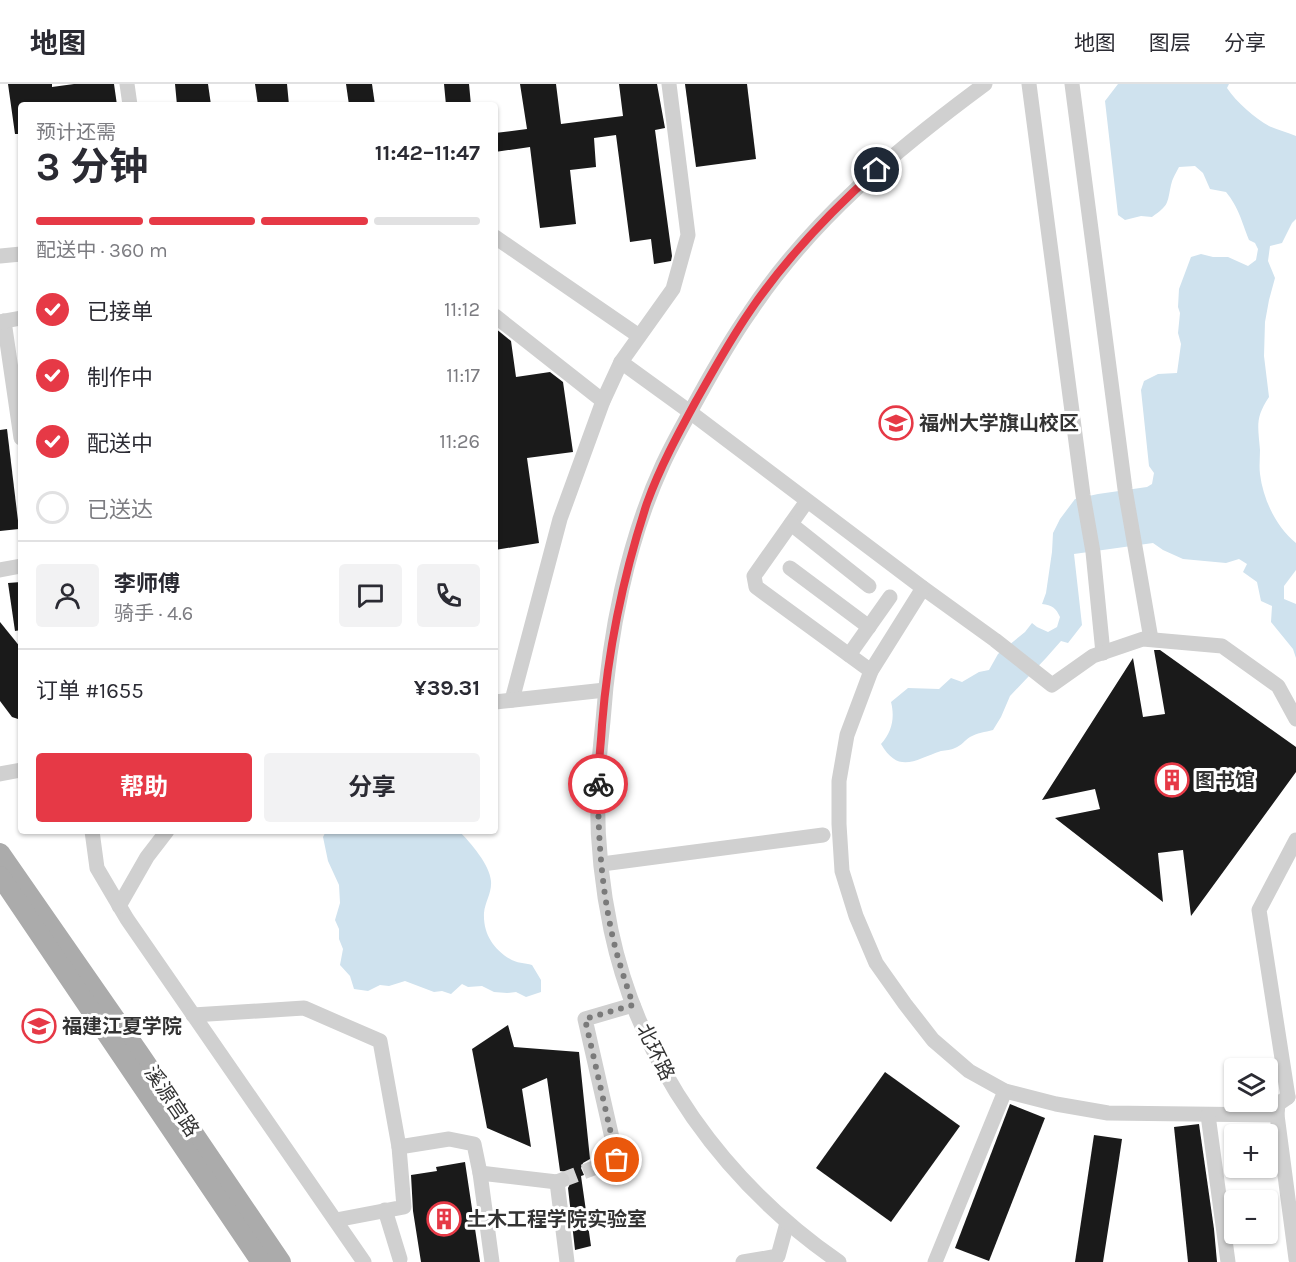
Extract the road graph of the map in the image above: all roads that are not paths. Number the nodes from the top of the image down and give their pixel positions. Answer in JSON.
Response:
{"nodes":[{"id":1,"x":127,"y":84,"type":"edge"},
{"id":2,"x":669,"y":84,"type":"edge"},
{"id":3,"x":985,"y":84,"type":"edge"},
{"id":4,"x":1029,"y":84,"type":"edge"},
{"id":5,"x":1072,"y":84,"type":"edge"},
{"id":6,"x":130,"y":102,"type":"edge"},
{"id":7,"x":498,"y":239,"type":"edge"},
{"id":8,"x":18,"y":254,"type":"edge"},
{"id":9,"x":0,"y":256,"type":"edge"},
{"id":10,"x":18,"y":318,"type":"edge"},
{"id":11,"x":498,"y":318,"type":"edge"},
{"id":12,"x":2,"y":321,"type":"edge"},
{"id":13,"x":639,"y":336,"type":"junction"},
{"id":14,"x":621,"y":362,"type":"junction"},
{"id":15,"x":603,"y":401,"type":"junction"},
{"id":16,"x":690,"y":412,"type":"junction"},
{"id":17,"x":18,"y":420,"type":"edge"},
{"id":18,"x":807,"y":501,"type":"junction"},
{"id":19,"x":791,"y":524,"type":"junction"},
{"id":20,"x":18,"y":567,"type":"edge"},
{"id":21,"x":790,"y":568,"type":"dead end"},
{"id":22,"x":0,"y":570,"type":"edge"},
{"id":23,"x":869,"y":586,"type":"dead end"},
{"id":24,"x":923,"y":588,"type":"junction"},
{"id":25,"x":890,"y":597,"type":"dead end"},
{"id":26,"x":869,"y":627,"type":"junction"},
{"id":27,"x":1151,"y":639,"type":"junction"},
{"id":28,"x":1103,"y":653,"type":"junction"},
{"id":29,"x":849,"y":655,"type":"junction"},
{"id":30,"x":872,"y":671,"type":"junction"},
{"id":31,"x":605,"y":690,"type":"junction"},
{"id":32,"x":512,"y":700,"type":"junction"},
{"id":33,"x":498,"y":702,"type":"edge"},
{"id":34,"x":1296,"y":719,"type":"edge"},
{"id":35,"x":18,"y":771,"type":"edge"},
{"id":36,"x":0,"y":774,"type":"edge"},
{"id":37,"x":92,"y":834,"type":"edge"},
{"id":38,"x":165,"y":834,"type":"edge"},
{"id":39,"x":824,"y":835,"type":"dead end"},
{"id":40,"x":1296,"y":840,"type":"edge"},
{"id":41,"x":0,"y":853,"type":"edge"},
{"id":42,"x":602,"y":864,"type":"junction"},
{"id":43,"x":0,"y":876,"type":"edge"},
{"id":44,"x":119,"y":906,"type":"junction"},
{"id":45,"x":633,"y":1005,"type":"junction"},
{"id":46,"x":193,"y":1015,"type":"junction"},
{"id":47,"x":1005,"y":1091,"type":"junction"},
{"id":48,"x":1292,"y":1100,"type":"edge"},
{"id":49,"x":1208,"y":1115,"type":"junction"},
{"id":50,"x":1276,"y":1115,"type":"junction"},
{"id":51,"x":399,"y":1147,"type":"junction"},
{"id":52,"x":591,"y":1169,"type":"tunnel mouth"},
{"id":53,"x":480,"y":1173,"type":"junction"},
{"id":54,"x":385,"y":1210,"type":"junction"},
{"id":55,"x":336,"y":1220,"type":"junction"},
{"id":56,"x":787,"y":1223,"type":"junction"},
{"id":57,"x":400,"y":1259,"type":"dead end"},
{"id":58,"x":1296,"y":1259,"type":"edge"},
{"id":59,"x":261,"y":1262,"type":"edge"},
{"id":60,"x":281,"y":1262,"type":"edge"},
{"id":61,"x":364,"y":1262,"type":"edge"},
{"id":62,"x":492,"y":1262,"type":"edge"},
{"id":63,"x":567,"y":1262,"type":"edge"},
{"id":64,"x":743,"y":1262,"type":"edge"},
{"id":65,"x":839,"y":1262,"type":"edge"},
{"id":66,"x":935,"y":1262,"type":"edge"},
{"id":67,"x":1228,"y":1262,"type":"edge"}],
"edges":[{"from":1,"to":6,"type":"street"},
{"from":2,"to":13,"type":"street"},
{"from":3,"to":16,"type":"street","name":"北环路"},
{"from":4,"to":28,"type":"street"},
{"from":5,"to":27,"type":"street"},
{"from":7,"to":13,"type":"street"},
{"from":8,"to":9,"type":"street"},
{"from":10,"to":12,"type":"street"},
{"from":11,"to":15,"type":"street"},
{"from":12,"to":17,"type":"street"},
{"from":13,"to":14,"type":"street"},
{"from":14,"to":15,"type":"street"},
{"from":14,"to":16,"type":"street"},
{"from":15,"to":32,"type":"street"},
{"from":16,"to":18,"type":"street"},
{"from":16,"to":31,"type":"street","name":"北环路"},
{"from":18,"to":19,"type":"street"},
{"from":18,"to":24,"type":"street"},
{"from":19,"to":23,"type":"street"},
{"from":19,"to":29,"type":"street"},
{"from":20,"to":22,"type":"street"},
{"from":21,"to":26,"type":"street"},
{"from":24,"to":28,"type":"street"},
{"from":24,"to":30,"type":"street"},
{"from":25,"to":26,"type":"street"},
{"from":26,"to":29,"type":"street"},
{"from":27,"to":28,"type":"street"},
{"from":27,"to":34,"type":"street"},
{"from":29,"to":30,"type":"street"},
{"from":30,"to":47,"type":"street"},
{"from":31,"to":32,"type":"street"},
{"from":31,"to":42,"type":"street","name":"北环路"},
{"from":32,"to":33,"type":"street"},
{"from":35,"to":36,"type":"street"},
{"from":37,"to":44,"type":"street"},
{"from":38,"to":44,"type":"street"},
{"from":39,"to":42,"type":"street"},
{"from":40,"to":48,"type":"street"},
{"from":41,"to":60,"type":"main road","name":"溪源宫路"},
{"from":42,"to":45,"type":"street","name":"北环路"},
{"from":43,"to":59,"type":"main road","name":"溪源宫路"},
{"from":44,"to":46,"type":"street"},
{"from":45,"to":52,"type":"street"},
{"from":45,"to":56,"type":"street","name":"北环路"},
{"from":46,"to":51,"type":"street"},
{"from":46,"to":55,"type":"street"},
{"from":47,"to":49,"type":"street"},
{"from":47,"to":66,"type":"street"},
{"from":48,"to":50,"type":"street"},
{"from":49,"to":50,"type":"street"},
{"from":49,"to":67,"type":"street"},
{"from":50,"to":58,"type":"street"},
{"from":51,"to":53,"type":"street"},
{"from":51,"to":54,"type":"street"},
{"from":53,"to":62,"type":"street"},
{"from":53,"to":63,"type":"street"},
{"from":54,"to":55,"type":"street"},
{"from":54,"to":57,"type":"street"},
{"from":55,"to":61,"type":"street"},
{"from":56,"to":64,"type":"street"},
{"from":56,"to":65,"type":"street","name":"北环路"}]}
